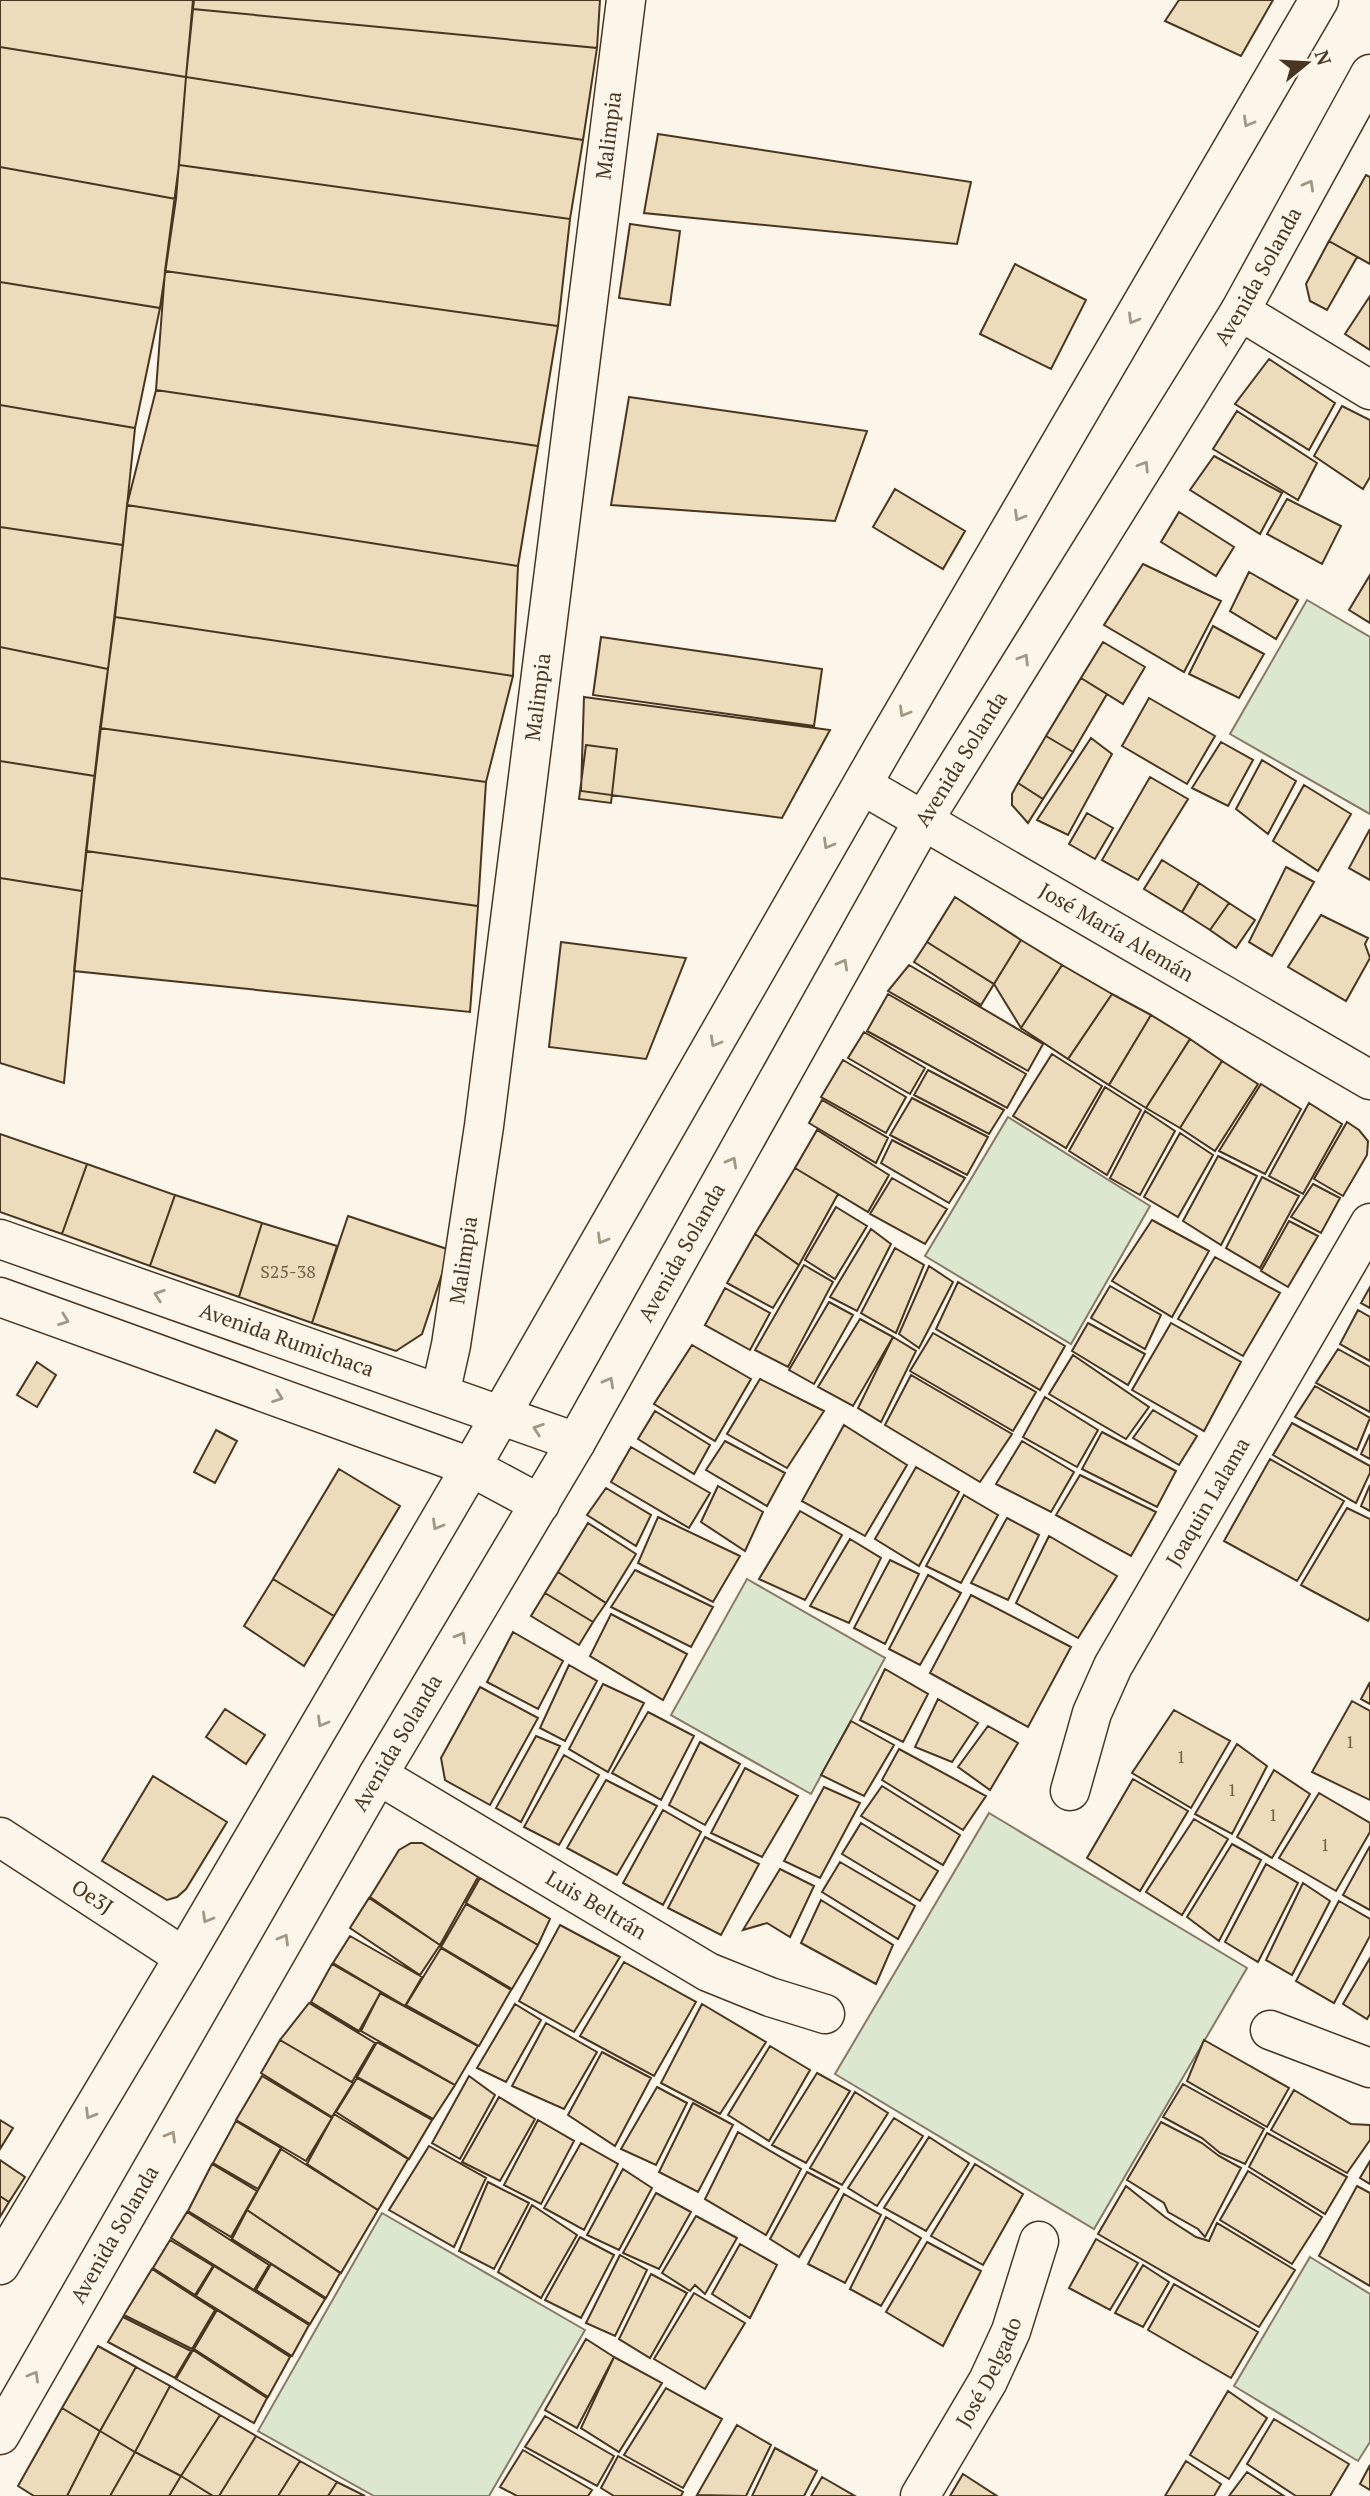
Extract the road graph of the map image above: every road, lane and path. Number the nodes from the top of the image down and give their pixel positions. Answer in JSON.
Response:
{"nodes":[{"id":1,"x":626,"y":0,"type":"edge"},
{"id":2,"x":1319,"y":0,"type":"edge"},
{"id":3,"x":1370,"y":74,"type":"edge"},
{"id":4,"x":1240,"y":311,"type":"junction"},
{"id":5,"x":1370,"y":390,"type":"edge"},
{"id":6,"x":862,"y":785,"type":"junction"},
{"id":7,"x":923,"y":821,"type":"junction"},
{"id":8,"x":1370,"y":1080,"type":"edge"},
{"id":9,"x":1370,"y":1223,"type":"edge"},
{"id":10,"x":0,"y":1239,"type":"edge"},
{"id":11,"x":0,"y":1297,"type":"edge"},
{"id":12,"x":440,"y":1394,"type":"junction"},
{"id":13,"x":500,"y":1416,"type":"junction"},
{"id":14,"x":576,"y":1442,"type":"junction"},
{"id":15,"x":471,"y":1466,"type":"junction"},
{"id":16,"x":540,"y":1504,"type":"junction"},
{"id":17,"x":378,"y":1775,"type":"junction"},
{"id":18,"x":1070,"y":1790,"type":"dead end"},
{"id":19,"x":0,"y":1837,"type":"edge"},
{"id":20,"x":184,"y":1957,"type":"junction"},
{"id":21,"x":825,"y":2014,"type":"dead end"},
{"id":22,"x":1270,"y":2030,"type":"dead end"},
{"id":23,"x":1370,"y":2068,"type":"edge"},
{"id":24,"x":1039,"y":2241,"type":"dead end"},
{"id":25,"x":0,"y":2265,"type":"edge"},
{"id":26,"x":0,"y":2435,"type":"edge"},
{"id":27,"x":920,"y":2496,"type":"edge"}],
"edges":[{"from":1,"to":12,"type":"street","name":"Malimpia"},
{"from":2,"to":6,"type":"street","one_way":true},
{"from":4,"to":3,"type":"street","name":"Avenida Solanda","one_way":true},
{"from":4,"to":5,"type":"street"},
{"from":7,"to":4,"type":"street","name":"Avenida Solanda","one_way":true},
{"from":6,"to":7,"type":"street","name":"José María Alemán"},
{"from":6,"to":13,"type":"street","one_way":true},
{"from":7,"to":8,"type":"street","name":"José María Alemán"},
{"from":14,"to":7,"type":"street","name":"Avenida Solanda","one_way":true},
{"from":9,"to":18,"type":"street","name":"Joaquin Lalama"},
{"from":12,"to":10,"type":"street","name":"Avenida Rumichaca","one_way":true},
{"from":11,"to":15,"type":"street","one_way":true},
{"from":12,"to":13,"type":"street","name":"Avenida Rumichaca"},
{"from":14,"to":13,"type":"street","name":"Avenida Rumichaca","one_way":true},
{"from":13,"to":15,"type":"street"},
{"from":14,"to":16,"type":"street","name":"Avenida Solanda"},
{"from":15,"to":16,"type":"street"},
{"from":15,"to":20,"type":"street","one_way":true},
{"from":17,"to":16,"type":"street","name":"Avenida Solanda","one_way":true},
{"from":17,"to":21,"type":"street","name":"Luis Beltrán"},
{"from":26,"to":17,"type":"street","name":"Avenida Solanda","one_way":true},
{"from":19,"to":20,"type":"street","name":"Oe3J"},
{"from":20,"to":25,"type":"street","one_way":true},
{"from":22,"to":23,"type":"street"},
{"from":24,"to":27,"type":"street","name":"José Delgado"}]}
